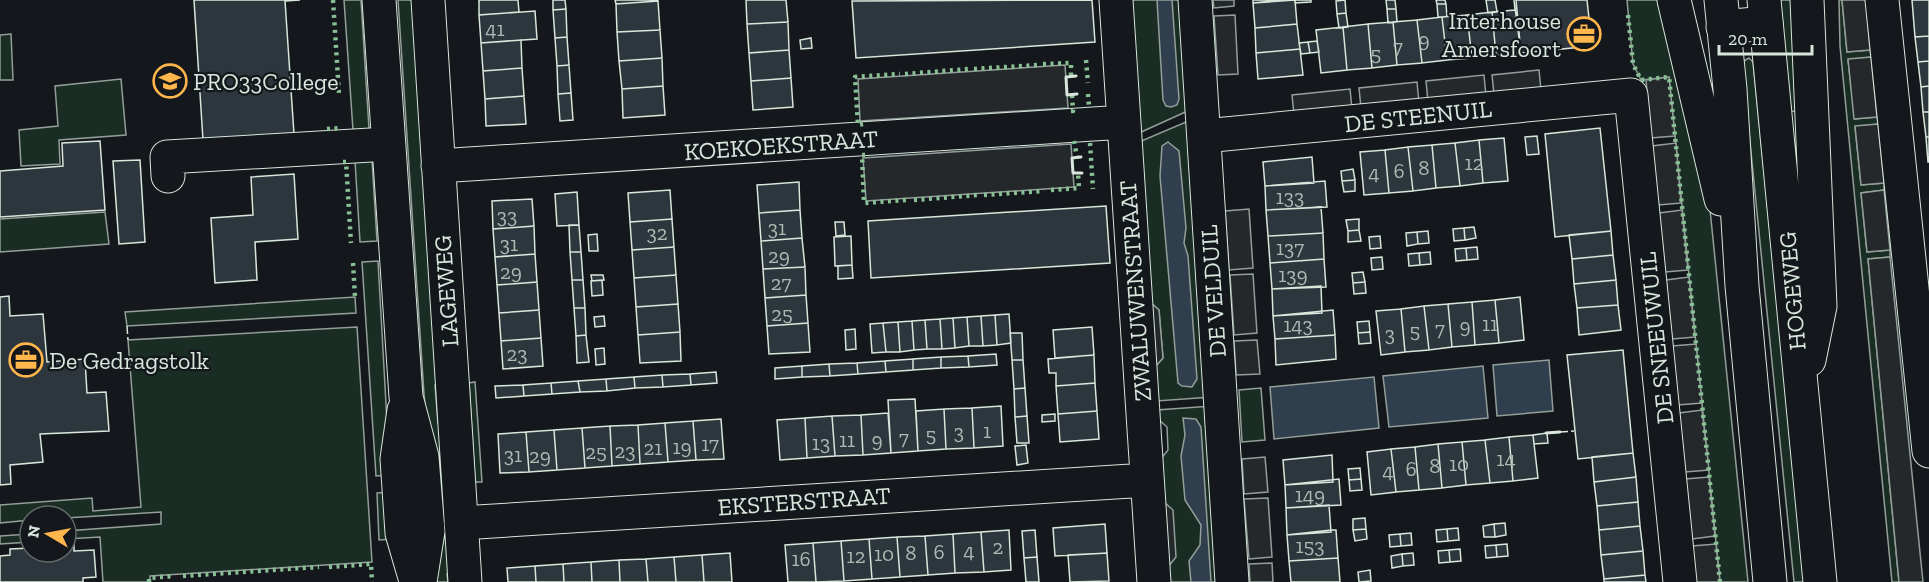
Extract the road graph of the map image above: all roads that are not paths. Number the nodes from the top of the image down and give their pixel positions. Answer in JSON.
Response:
{"nodes":[{"id":1,"x":379,"y":0,"type":"edge"},
{"id":2,"x":428,"y":0,"type":"edge"},
{"id":3,"x":1116,"y":0,"type":"edge"},
{"id":4,"x":1195,"y":0,"type":"edge"},
{"id":5,"x":1674,"y":0,"type":"edge"},
{"id":6,"x":1807,"y":0,"type":"edge"},
{"id":7,"x":1882,"y":0,"type":"edge"},
{"id":8,"x":1765,"y":12,"type":"edge"},
{"id":9,"x":1722,"y":14,"type":"edge"},
{"id":10,"x":1631,"y":95,"type":"joint"},
{"id":11,"x":1124,"y":122,"type":"junction"},
{"id":12,"x":1204,"y":136,"type":"junction"},
{"id":13,"x":388,"y":144,"type":"junction"},
{"id":14,"x":438,"y":166,"type":"junction"},
{"id":15,"x":168,"y":176,"type":"dead end"},
{"id":16,"x":1742,"y":286,"type":"junction"},
{"id":17,"x":1925,"y":362,"type":"edge"},
{"id":18,"x":1802,"y":394,"type":"junction"},
{"id":19,"x":1929,"y":451,"type":"edge"},
{"id":20,"x":1148,"y":480,"type":"junction"},
{"id":21,"x":461,"y":523,"type":"junction"},
{"id":22,"x":418,"y":582,"type":"edge"},
{"id":23,"x":465,"y":582,"type":"edge"},
{"id":24,"x":1154,"y":582,"type":"edge"},
{"id":25,"x":1232,"y":582,"type":"edge"},
{"id":26,"x":1680,"y":582,"type":"edge"},
{"id":27,"x":1770,"y":582,"type":"edge"},
{"id":28,"x":1820,"y":582,"type":"edge"}],
"edges":[{"from":1,"to":13,"type":"street","name":"LAGEWEG"},
{"from":2,"to":14,"type":"street","name":"LAGEWEG"},
{"from":3,"to":11,"type":"street","name":"ZWALUWENSTRAAT"},
{"from":4,"to":12,"type":"street","name":"DE VELDUIL"},
{"from":5,"to":16,"type":"street"},
{"from":6,"to":18,"type":"street"},
{"from":7,"to":17,"type":"street"},
{"from":8,"to":9,"type":"street"},
{"from":8,"to":18,"type":"street","name":"HOGEWEG"},
{"from":9,"to":16,"type":"street","name":"HOGEWEG"},
{"from":10,"to":12,"type":"street","name":"DE STEENUIL"},
{"from":10,"to":26,"type":"street","name":"DE SNEEUWUIL"},
{"from":11,"to":14,"type":"street","name":"KOEKOEKSTRAAT"},
{"from":11,"to":20,"type":"street","name":"ZWALUWENSTRAAT"},
{"from":12,"to":25,"type":"street","name":"DE VELDUIL"},
{"from":13,"to":15,"type":"street"},
{"from":13,"to":22,"type":"street","name":"LAGEWEG"},
{"from":14,"to":21,"type":"street","name":"LAGEWEG"},
{"from":16,"to":27,"type":"street","name":"HOGEWEG"},
{"from":17,"to":19,"type":"street"},
{"from":18,"to":28,"type":"street","name":"HOGEWEG"},
{"from":20,"to":21,"type":"street","name":"EKSTERSTRAAT"},
{"from":20,"to":24,"type":"street","name":"ZWALUWENSTRAAT"},
{"from":21,"to":23,"type":"street","name":"LAGEWEG"}]}
